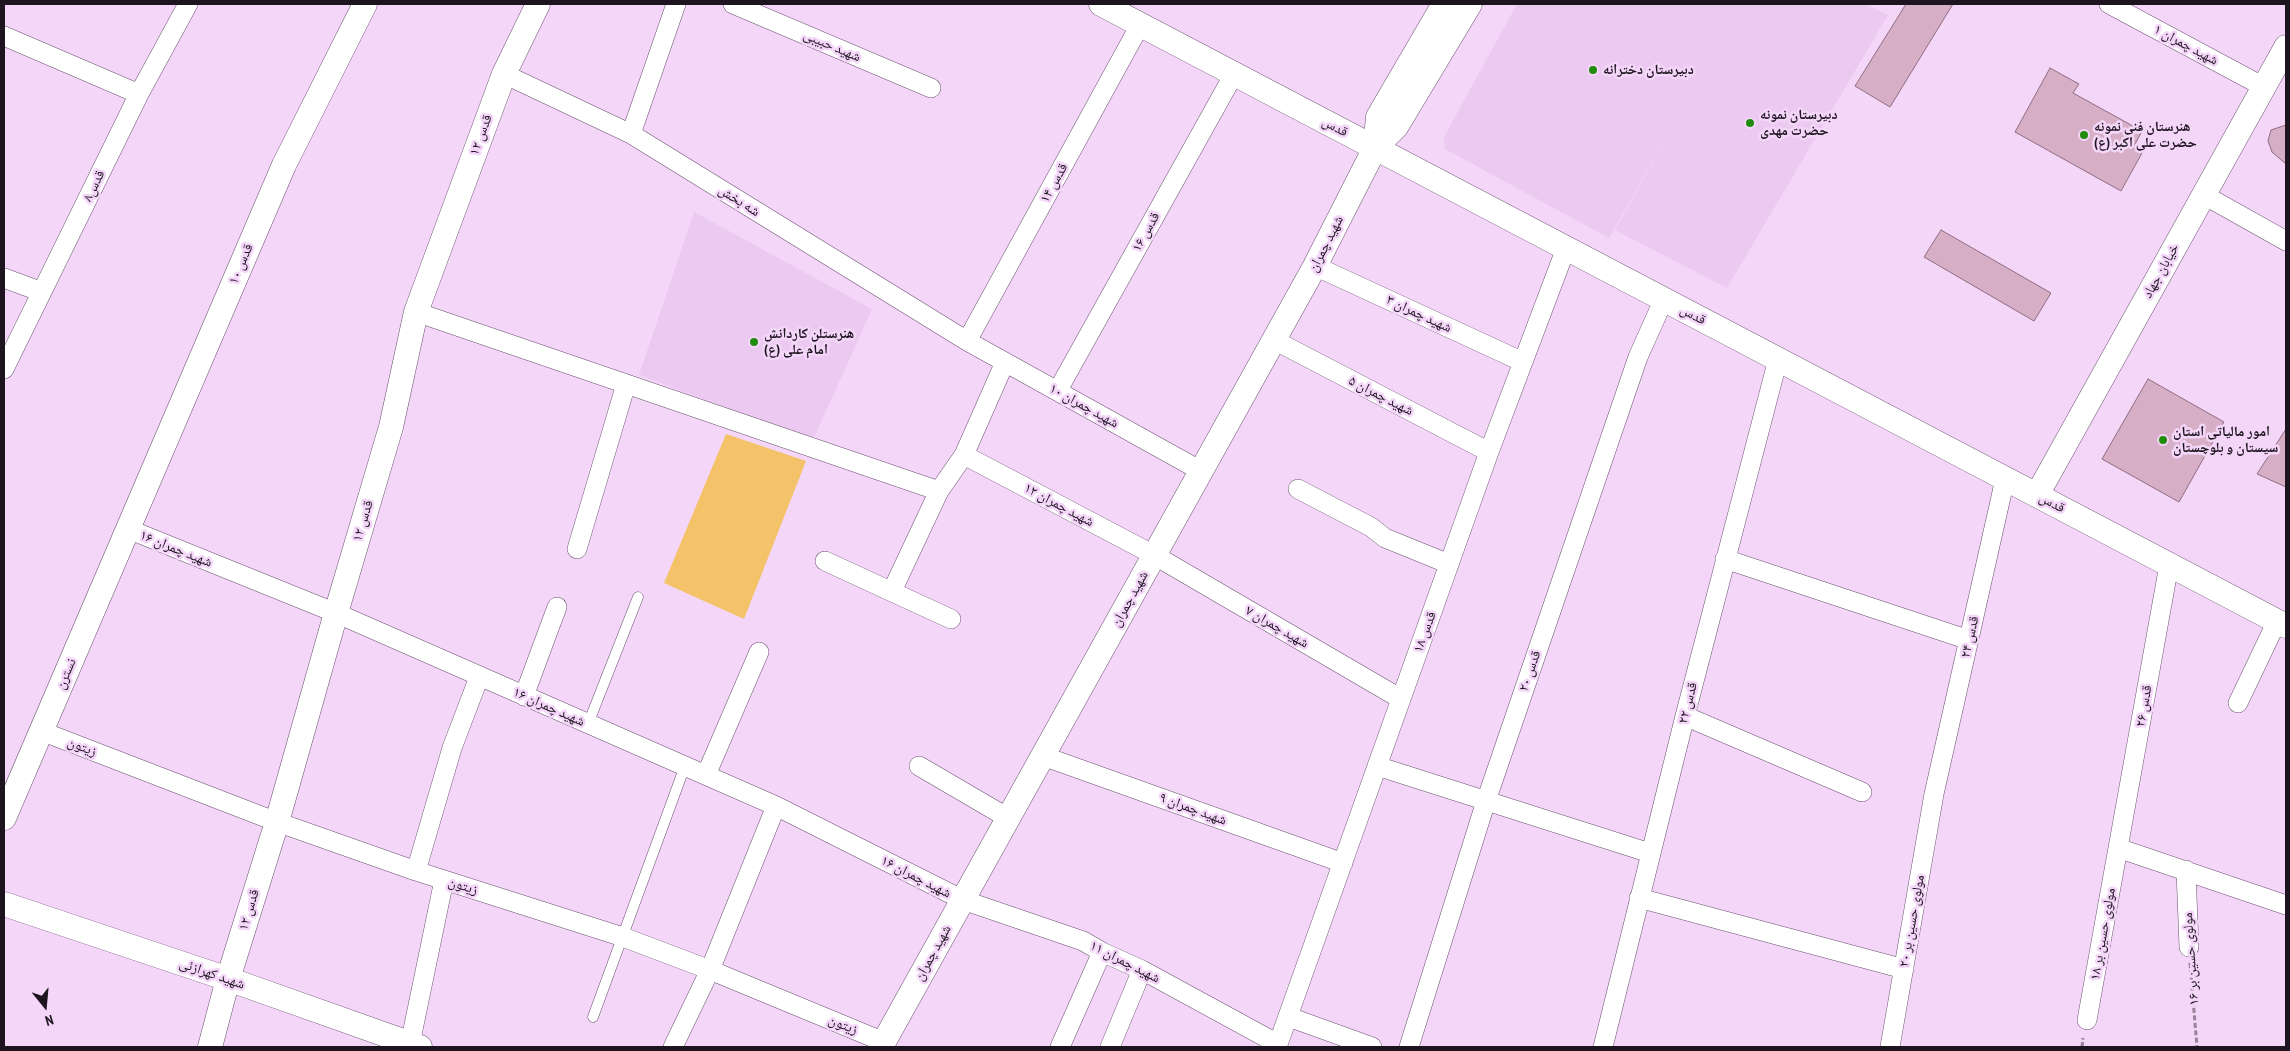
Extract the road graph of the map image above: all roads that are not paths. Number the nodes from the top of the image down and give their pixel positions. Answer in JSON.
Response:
{"nodes":[{"id":1,"x":188,"y":4,"type":"edge"},
{"id":2,"x":365,"y":4,"type":"edge"},
{"id":3,"x":538,"y":4,"type":"edge"},
{"id":4,"x":676,"y":4,"type":"edge"},
{"id":5,"x":733,"y":4,"type":"edge"},
{"id":6,"x":1100,"y":4,"type":"edge"},
{"id":7,"x":1444,"y":4,"type":"edge"},
{"id":8,"x":1470,"y":4,"type":"edge"},
{"id":9,"x":2109,"y":4,"type":"edge"},
{"id":10,"x":1140,"y":25,"type":"junction"},
{"id":11,"x":4,"y":36,"type":"edge"},
{"id":12,"x":2286,"y":47,"type":"edge"},
{"id":13,"x":504,"y":74,"type":"junction"},
{"id":14,"x":1234,"y":74,"type":"junction"},
{"id":15,"x":2264,"y":87,"type":"junction"},
{"id":16,"x":931,"y":88,"type":"dead end"},
{"id":17,"x":139,"y":94,"type":"junction"},
{"id":18,"x":631,"y":134,"type":"junction"},
{"id":19,"x":1375,"y":148,"type":"junction"},
{"id":20,"x":2204,"y":195,"type":"junction"},
{"id":21,"x":2286,"y":241,"type":"edge"},
{"id":22,"x":1566,"y":248,"type":"junction"},
{"id":23,"x":1315,"y":266,"type":"junction"},
{"id":24,"x":4,"y":278,"type":"edge"},
{"id":25,"x":42,"y":292,"type":"junction"},
{"id":26,"x":1664,"y":299,"type":"junction"},
{"id":27,"x":416,"y":312,"type":"junction"},
{"id":28,"x":1274,"y":340,"type":"junction"},
{"id":29,"x":967,"y":341,"type":"junction"},
{"id":30,"x":1778,"y":359,"type":"junction"},
{"id":31,"x":1005,"y":362,"type":"junction"},
{"id":32,"x":1523,"y":362,"type":"junction"},
{"id":33,"x":4,"y":370,"type":"edge"},
{"id":34,"x":626,"y":384,"type":"junction"},
{"id":35,"x":1058,"y":390,"type":"junction"},
{"id":36,"x":1489,"y":452,"type":"junction"},
{"id":37,"x":964,"y":455,"type":"junction"},
{"id":38,"x":1201,"y":471,"type":"junction"},
{"id":39,"x":2005,"y":479,"type":"junction"},
{"id":40,"x":1298,"y":489,"type":"dead end"},
{"id":41,"x":939,"y":491,"type":"junction"},
{"id":42,"x":2037,"y":495,"type":"junction"},
{"id":43,"x":128,"y":529,"type":"junction"},
{"id":44,"x":577,"y":549,"type":"dead end"},
{"id":45,"x":1154,"y":556,"type":"junction"},
{"id":46,"x":1725,"y":559,"type":"junction"},
{"id":47,"x":825,"y":561,"type":"dead end"},
{"id":48,"x":1449,"y":564,"type":"junction"},
{"id":49,"x":2169,"y":565,"type":"junction"},
{"id":50,"x":892,"y":591,"type":"junction"},
{"id":51,"x":638,"y":597,"type":"dead end"},
{"id":52,"x":557,"y":607,"type":"dead end"},
{"id":53,"x":336,"y":613,"type":"junction"},
{"id":54,"x":951,"y":619,"type":"dead end"},
{"id":55,"x":2282,"y":624,"type":"edge"},
{"id":56,"x":1969,"y":640,"type":"junction"},
{"id":57,"x":760,"y":652,"type":"dead end"},
{"id":58,"x":479,"y":677,"type":"junction"},
{"id":59,"x":524,"y":696,"type":"junction"},
{"id":60,"x":1401,"y":699,"type":"junction"},
{"id":61,"x":2238,"y":703,"type":"dead end"},
{"id":62,"x":1685,"y":716,"type":"junction"},
{"id":63,"x":588,"y":724,"type":"junction"},
{"id":64,"x":41,"y":731,"type":"junction"},
{"id":65,"x":1042,"y":756,"type":"junction"},
{"id":66,"x":684,"y":766,"type":"junction"},
{"id":67,"x":920,"y":766,"type":"dead end"},
{"id":68,"x":1377,"y":766,"type":"junction"},
{"id":69,"x":706,"y":775,"type":"junction"},
{"id":70,"x":1862,"y":792,"type":"dead end"},
{"id":71,"x":1934,"y":794,"type":"joint"},
{"id":72,"x":1486,"y":801,"type":"junction"},
{"id":73,"x":6,"y":806,"type":"edge"},
{"id":74,"x":776,"y":806,"type":"junction"},
{"id":75,"x":1008,"y":818,"type":"junction"},
{"id":76,"x":277,"y":822,"type":"junction"},
{"id":77,"x":2118,"y":848,"type":"junction"},
{"id":78,"x":1650,"y":853,"type":"junction"},
{"id":79,"x":1343,"y":863,"type":"junction"},
{"id":80,"x":2186,"y":870,"type":"junction"},
{"id":81,"x":416,"y":871,"type":"junction"},
{"id":82,"x":444,"y":880,"type":"junction"},
{"id":83,"x":1639,"y":898,"type":"junction"},
{"id":84,"x":962,"y":900,"type":"junction"},
{"id":85,"x":4,"y":904,"type":"edge"},
{"id":86,"x":2286,"y":905,"type":"edge"},
{"id":87,"x":623,"y":937,"type":"junction"},
{"id":88,"x":2189,"y":947,"type":"road end"},
{"id":89,"x":1102,"y":952,"type":"junction"},
{"id":90,"x":1904,"y":968,"type":"junction"},
{"id":91,"x":710,"y":970,"type":"junction"},
{"id":92,"x":1142,"y":970,"type":"junction"},
{"id":93,"x":228,"y":979,"type":"junction"},
{"id":94,"x":593,"y":1017,"type":"dead end"},
{"id":95,"x":1289,"y":1017,"type":"junction"},
{"id":96,"x":2087,"y":1020,"type":"dead end"},
{"id":97,"x":882,"y":1045,"type":"edge"},
{"id":98,"x":415,"y":1046,"type":"edge"},
{"id":99,"x":1278,"y":1046,"type":"edge"},
{"id":100,"x":210,"y":1047,"type":"edge"},
{"id":101,"x":673,"y":1047,"type":"edge"},
{"id":102,"x":1060,"y":1047,"type":"edge"},
{"id":103,"x":1110,"y":1047,"type":"edge"},
{"id":104,"x":1372,"y":1047,"type":"edge"},
{"id":105,"x":1409,"y":1047,"type":"edge"},
{"id":106,"x":1603,"y":1047,"type":"edge"},
{"id":107,"x":1890,"y":1047,"type":"edge"}],
"edges":[{"from":1,"to":17,"type":"street","name":"قدس۸"},
{"from":2,"to":43,"type":"street","name":"قدس ۱۰"},
{"from":3,"to":13,"type":"street","name":"قدس ۱۲"},
{"from":4,"to":18,"type":"street"},
{"from":5,"to":16,"type":"street","name":"شهید حبیبی"},
{"from":6,"to":10,"type":"street","name":"قدس"},
{"from":7,"to":19,"type":"street","name":"شهید چمران"},
{"from":8,"to":19,"type":"street","name":"شهید چمران"},
{"from":9,"to":15,"type":"street","name":"شهید چمران ۱"},
{"from":10,"to":14,"type":"street","name":"قدس"},
{"from":10,"to":29,"type":"street","name":"قدس ۱۴"},
{"from":11,"to":17,"type":"street"},
{"from":12,"to":15,"type":"street","name":"خیابان جهاد"},
{"from":13,"to":18,"type":"street","name":"شه بخش"},
{"from":13,"to":27,"type":"street","name":"قدس ۱۲"},
{"from":14,"to":19,"type":"street","name":"قدس"},
{"from":14,"to":35,"type":"street","name":"قدس ۱۶"},
{"from":15,"to":20,"type":"street","name":"خیابان جهاد"},
{"from":17,"to":25,"type":"street","name":"قدس۸"},
{"from":18,"to":29,"type":"street","name":"شه بخش"},
{"from":19,"to":22,"type":"street","name":"قدس"},
{"from":19,"to":23,"type":"street","name":"شهید چمران"},
{"from":20,"to":21,"type":"street"},
{"from":20,"to":42,"type":"street","name":"خیابان جهاد"},
{"from":22,"to":26,"type":"street","name":"قدس"},
{"from":22,"to":32,"type":"street","name":"قدس ۱۸"},
{"from":23,"to":28,"type":"street","name":"شهید چمران"},
{"from":23,"to":32,"type":"street","name":"شهید چمران ۳"},
{"from":24,"to":25,"type":"street"},
{"from":25,"to":33,"type":"street","name":"قدس۸"},
{"from":26,"to":30,"type":"street","name":"قدس"},
{"from":26,"to":72,"type":"street","name":"قدس ۲۰"},
{"from":27,"to":34,"type":"street"},
{"from":27,"to":53,"type":"street","name":"قدس ۱۲"},
{"from":28,"to":36,"type":"street","name":"شهید چمران ۵"},
{"from":28,"to":38,"type":"street","name":"شهید چمران"},
{"from":29,"to":31,"type":"street","name":"شهید چمران ۱۰"},
{"from":30,"to":39,"type":"street","name":"قدس"},
{"from":30,"to":46,"type":"street","name":"قدس ۲۲"},
{"from":31,"to":35,"type":"street","name":"شهید چمران ۱۰"},
{"from":31,"to":37,"type":"street"},
{"from":32,"to":36,"type":"street","name":"قدس ۱۸"},
{"from":34,"to":41,"type":"street"},
{"from":34,"to":44,"type":"street"},
{"from":35,"to":38,"type":"street","name":"شهید چمران ۱۰"},
{"from":36,"to":48,"type":"street","name":"قدس ۱۸"},
{"from":37,"to":41,"type":"street"},
{"from":37,"to":45,"type":"street","name":"شهید چمران ۱۲"},
{"from":38,"to":45,"type":"street","name":"شهید چمران"},
{"from":39,"to":42,"type":"street","name":"قدس"},
{"from":39,"to":56,"type":"street","name":"قدس ۲۴"},
{"from":40,"to":48,"type":"street"},
{"from":41,"to":50,"type":"street"},
{"from":42,"to":49,"type":"street","name":"قدس"},
{"from":43,"to":53,"type":"street","name":"شهید چمران ۱۶"},
{"from":43,"to":64,"type":"street","name":"نسترن"},
{"from":45,"to":60,"type":"street","name":"شهید چمران ۷"},
{"from":45,"to":65,"type":"street","name":"شهید چمران"},
{"from":46,"to":56,"type":"street"},
{"from":46,"to":62,"type":"street","name":"قدس ۲۲"},
{"from":47,"to":50,"type":"street"},
{"from":48,"to":60,"type":"street","name":"قدس ۱۸"},
{"from":49,"to":55,"type":"street","name":"قدس"},
{"from":49,"to":77,"type":"street","name":"قدس ۲۶"},
{"from":50,"to":54,"type":"street"},
{"from":51,"to":63,"type":"lane"},
{"from":52,"to":59,"type":"street"},
{"from":53,"to":58,"type":"street","name":"شهید چمران ۱۶"},
{"from":53,"to":76,"type":"street","name":"قدس ۱۲"},
{"from":55,"to":61,"type":"street"},
{"from":56,"to":71,"type":"street","name":"قدس ۲۴"},
{"from":57,"to":69,"type":"street"},
{"from":58,"to":59,"type":"street","name":"شهید چمران ۱۶"},
{"from":58,"to":81,"type":"street"},
{"from":59,"to":63,"type":"street","name":"شهید چمران ۱۶"},
{"from":60,"to":68,"type":"street","name":"قدس ۱۸"},
{"from":62,"to":70,"type":"street"},
{"from":62,"to":78,"type":"street","name":"قدس ۲۲"},
{"from":63,"to":66,"type":"street","name":"شهید چمران ۱۶"},
{"from":64,"to":73,"type":"street","name":"نسترن"},
{"from":64,"to":76,"type":"street","name":"زیتون"},
{"from":65,"to":75,"type":"street","name":"شهید چمران"},
{"from":65,"to":79,"type":"street","name":"شهید چمران ۹"},
{"from":66,"to":69,"type":"street","name":"شهید چمران ۱۶"},
{"from":66,"to":87,"type":"lane"},
{"from":67,"to":75,"type":"street"},
{"from":68,"to":72,"type":"street"},
{"from":68,"to":79,"type":"street","name":"قدس ۱۸"},
{"from":69,"to":74,"type":"street","name":"شهید چمران ۱۶"},
{"from":71,"to":90,"type":"street","name":"مولوی حسین بر ۲۰"},
{"from":72,"to":78,"type":"street"},
{"from":72,"to":105,"type":"street","name":"قدس ۲۰"},
{"from":74,"to":84,"type":"street","name":"شهید چمران ۱۶"},
{"from":74,"to":91,"type":"street"},
{"from":75,"to":84,"type":"street","name":"شهید چمران"},
{"from":76,"to":81,"type":"street","name":"زیتون"},
{"from":76,"to":93,"type":"street","name":"قدس ۱۲"},
{"from":77,"to":80,"type":"street"},
{"from":77,"to":96,"type":"street","name":"مولوی حسین بر ۱۸"},
{"from":78,"to":83,"type":"street","name":"قدس ۲۲"},
{"from":79,"to":95,"type":"street","name":"قدس ۱۸"},
{"from":80,"to":86,"type":"street"},
{"from":80,"to":88,"type":"street","name":"مولوی حسین بر ۱۶"},
{"from":81,"to":82,"type":"street","name":"زیتون"},
{"from":82,"to":87,"type":"street","name":"زیتون"},
{"from":82,"to":98,"type":"street"},
{"from":83,"to":90,"type":"street"},
{"from":83,"to":106,"type":"street","name":"قدس ۲۲"},
{"from":84,"to":89,"type":"street","name":"شهید چمران ۱۱"},
{"from":84,"to":97,"type":"street","name":"شهید چمران"},
{"from":85,"to":93,"type":"street","name":"شهید کهرازئی"},
{"from":87,"to":91,"type":"street","name":"زیتون"},
{"from":87,"to":94,"type":"lane"},
{"from":89,"to":92,"type":"street","name":"شهید چمران ۱۱"},
{"from":89,"to":102,"type":"street"},
{"from":90,"to":107,"type":"street","name":"مولوی حسین بر ۲۰"},
{"from":91,"to":97,"type":"street","name":"زیتون"},
{"from":91,"to":101,"type":"street"},
{"from":92,"to":99,"type":"street","name":"شهید چمران ۱۱"},
{"from":92,"to":103,"type":"street"},
{"from":93,"to":98,"type":"street","name":"شهید کهرازئی"},
{"from":93,"to":100,"type":"street","name":"قدس ۱۲"},
{"from":95,"to":99,"type":"street","name":"قدس ۱۸"},
{"from":95,"to":104,"type":"street"}]}
